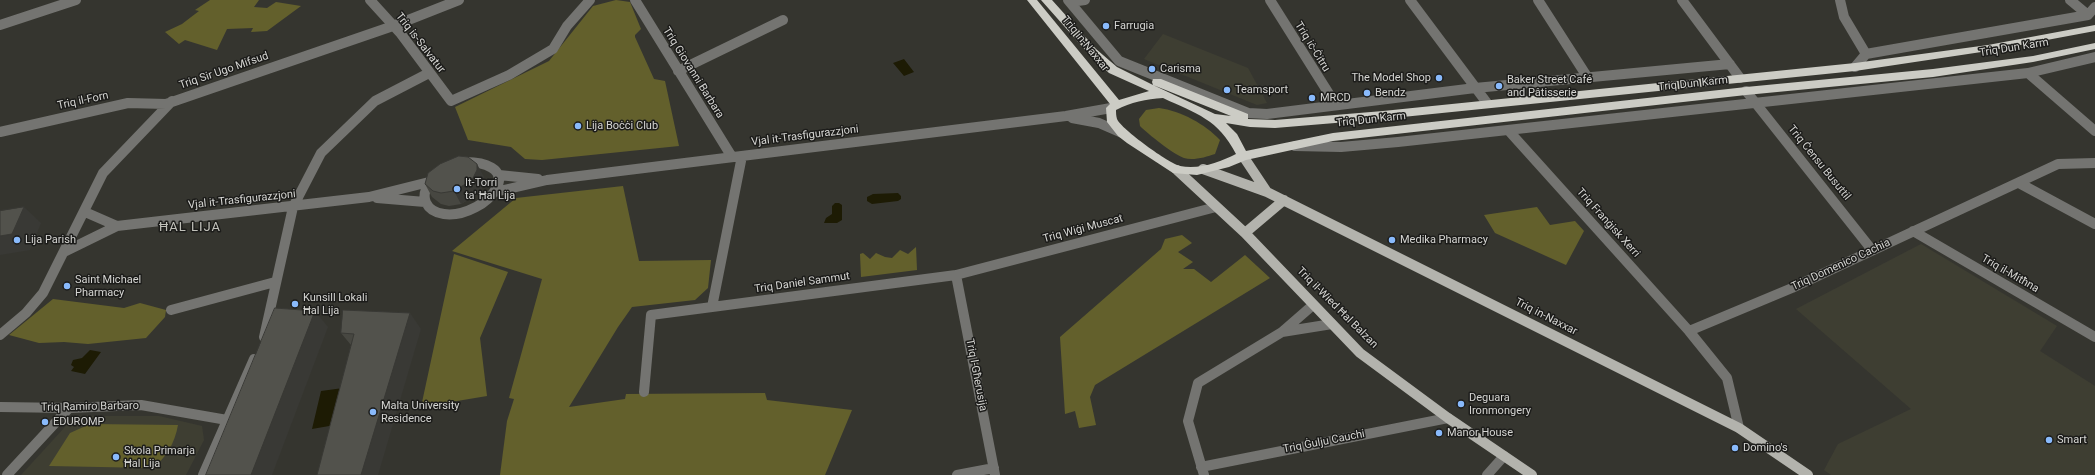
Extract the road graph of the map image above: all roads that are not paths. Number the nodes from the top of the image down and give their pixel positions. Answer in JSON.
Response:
{"nodes":[{"id":1,"x":76,"y":0,"type":"edge"},
{"id":2,"x":370,"y":0,"type":"edge"},
{"id":3,"x":459,"y":0,"type":"edge"},
{"id":4,"x":585,"y":0,"type":"edge"},
{"id":5,"x":591,"y":0,"type":"edge"},
{"id":6,"x":635,"y":0,"type":"edge"},
{"id":7,"x":1032,"y":0,"type":"edge"},
{"id":8,"x":1046,"y":0,"type":"edge"},
{"id":9,"x":1085,"y":0,"type":"edge"},
{"id":10,"x":1270,"y":0,"type":"edge"},
{"id":11,"x":1410,"y":0,"type":"edge"},
{"id":12,"x":1538,"y":0,"type":"edge"},
{"id":13,"x":1682,"y":0,"type":"edge"},
{"id":14,"x":1840,"y":0,"type":"edge"},
{"id":15,"x":2070,"y":0,"type":"edge"},
{"id":16,"x":1069,"y":1,"type":"edge"},
{"id":17,"x":2095,"y":7,"type":"edge"},
{"id":18,"x":2088,"y":15,"type":"junction"},
{"id":19,"x":783,"y":20,"type":"dead end"},
{"id":20,"x":0,"y":25,"type":"edge"},
{"id":21,"x":393,"y":26,"type":"junction"},
{"id":22,"x":2095,"y":28,"type":"edge"},
{"id":23,"x":2095,"y":46,"type":"edge"},
{"id":24,"x":1092,"y":51,"type":"junction"},
{"id":25,"x":1866,"y":54,"type":"junction"},
{"id":26,"x":2095,"y":57,"type":"edge"},
{"id":27,"x":1730,"y":64,"type":"junction"},
{"id":28,"x":1855,"y":67,"type":"junction"},
{"id":29,"x":678,"y":71,"type":"junction"},
{"id":30,"x":429,"y":73,"type":"junction"},
{"id":31,"x":2028,"y":73,"type":"junction"},
{"id":32,"x":1588,"y":78,"type":"junction"},
{"id":33,"x":1740,"y":78,"type":"junction"},
{"id":34,"x":1475,"y":88,"type":"junction"},
{"id":35,"x":1746,"y":91,"type":"junction"},
{"id":36,"x":1164,"y":94,"type":"junction"},
{"id":37,"x":172,"y":101,"type":"junction"},
{"id":38,"x":1487,"y":103,"type":"junction"},
{"id":39,"x":1756,"y":103,"type":"junction"},
{"id":40,"x":1336,"y":105,"type":"junction"},
{"id":41,"x":1114,"y":106,"type":"junction"},
{"id":42,"x":1066,"y":116,"type":"junction"},
{"id":43,"x":1213,"y":117,"type":"junction"},
{"id":44,"x":1282,"y":124,"type":"junction"},
{"id":45,"x":1508,"y":130,"type":"junction"},
{"id":46,"x":2095,"y":131,"type":"edge"},
{"id":47,"x":0,"y":132,"type":"edge"},
{"id":48,"x":1122,"y":133,"type":"junction"},
{"id":49,"x":1293,"y":146,"type":"junction"},
{"id":50,"x":1243,"y":156,"type":"junction"},
{"id":51,"x":737,"y":157,"type":"junction"},
{"id":52,"x":2095,"y":163,"type":"edge"},
{"id":53,"x":1203,"y":169,"type":"junction"},
{"id":54,"x":1178,"y":170,"type":"junction"},
{"id":55,"x":499,"y":175,"type":"junction"},
{"id":56,"x":547,"y":180,"type":"junction"},
{"id":57,"x":430,"y":182,"type":"junction"},
{"id":58,"x":2020,"y":183,"type":"junction"},
{"id":59,"x":495,"y":192,"type":"junction"},
{"id":60,"x":1267,"y":192,"type":"junction"},
{"id":61,"x":369,"y":197,"type":"junction"},
{"id":62,"x":1284,"y":200,"type":"junction"},
{"id":63,"x":425,"y":202,"type":"junction"},
{"id":64,"x":293,"y":207,"type":"junction"},
{"id":65,"x":1216,"y":207,"type":"junction"},
{"id":66,"x":84,"y":212,"type":"junction"},
{"id":67,"x":2095,"y":224,"type":"edge"},
{"id":68,"x":117,"y":226,"type":"junction"},
{"id":69,"x":1913,"y":231,"type":"junction"},
{"id":70,"x":1245,"y":233,"type":"junction"},
{"id":71,"x":1872,"y":250,"type":"junction"},
{"id":72,"x":66,"y":251,"type":"junction"},
{"id":73,"x":956,"y":275,"type":"junction"},
{"id":74,"x":275,"y":282,"type":"junction"},
{"id":75,"x":1313,"y":304,"type":"junction"},
{"id":76,"x":712,"y":307,"type":"junction"},
{"id":77,"x":171,"y":310,"type":"dead end"},
{"id":78,"x":1332,"y":324,"type":"junction"},
{"id":79,"x":1689,"y":331,"type":"junction"},
{"id":80,"x":1282,"y":332,"type":"junction"},
{"id":81,"x":0,"y":335,"type":"edge"},
{"id":82,"x":2095,"y":337,"type":"edge"},
{"id":83,"x":644,"y":392,"type":"dead end"},
{"id":84,"x":0,"y":407,"type":"edge"},
{"id":85,"x":69,"y":408,"type":"junction"},
{"id":86,"x":1448,"y":418,"type":"junction"},
{"id":87,"x":227,"y":420,"type":"junction"},
{"id":88,"x":1738,"y":428,"type":"junction"},
{"id":89,"x":1504,"y":456,"type":"junction"},
{"id":90,"x":1202,"y":471,"type":"edge"},
{"id":91,"x":994,"y":472,"type":"edge"},
{"id":92,"x":7,"y":475,"type":"edge"},
{"id":93,"x":203,"y":475,"type":"edge"},
{"id":94,"x":957,"y":475,"type":"edge"},
{"id":95,"x":1488,"y":475,"type":"edge"},
{"id":96,"x":1532,"y":475,"type":"edge"},
{"id":97,"x":1808,"y":475,"type":"edge"}],
"edges":[{"from":1,"to":20,"type":"street"},
{"from":2,"to":21,"type":"street","name":"Triq is-Salvatur"},
{"from":3,"to":21,"type":"street","name":"Triq Sir Ugo Mifsud"},
{"from":4,"to":5,"type":"street"},
{"from":5,"to":30,"type":"street","name":"Triq is-Salvatur"},
{"from":6,"to":29,"type":"street","name":"Triq Giovanni Barbara"},
{"from":7,"to":41,"type":"highway","name":"Triq in-Naxxar"},
{"from":8,"to":24,"type":"highway","name":"Triq in-Naxxar"},
{"from":9,"to":16,"type":"street"},
{"from":10,"to":40,"type":"street","name":"Triq iċ-Ċitru"},
{"from":11,"to":34,"type":"street"},
{"from":12,"to":32,"type":"street"},
{"from":13,"to":27,"type":"street"},
{"from":14,"to":25,"type":"street"},
{"from":15,"to":18,"type":"street"},
{"from":16,"to":40,"type":"street","name":"Triq Dun Karm"},
{"from":17,"to":18,"type":"street"},
{"from":18,"to":25,"type":"street","name":"Triq Dun Karm"},
{"from":19,"to":29,"type":"street"},
{"from":21,"to":30,"type":"street","name":"Triq is-Salvatur"},
{"from":21,"to":37,"type":"street","name":"Triq Sir Ugo Mifsud"},
{"from":22,"to":28,"type":"highway","name":"Triq Dun Karm"},
{"from":23,"to":35,"type":"highway","name":"Triq Dun Karm"},
{"from":24,"to":36,"type":"highway","name":"Triq in-Naxxar"},
{"from":24,"to":44,"type":"highway"},
{"from":25,"to":28,"type":"street"},
{"from":26,"to":31,"type":"street","name":"Triq Dun Karm"},
{"from":27,"to":32,"type":"street","name":"Triq Dun Karm"},
{"from":27,"to":33,"type":"street"},
{"from":28,"to":33,"type":"highway","name":"Triq Dun Karm"},
{"from":29,"to":51,"type":"street","name":"Triq Giovanni Barbara"},
{"from":30,"to":64,"type":"street"},
{"from":31,"to":39,"type":"street","name":"Triq Dun Karm"},
{"from":31,"to":46,"type":"street"},
{"from":32,"to":34,"type":"street","name":"Triq Dun Karm"},
{"from":33,"to":38,"type":"highway","name":"Triq Dun Karm"},
{"from":34,"to":38,"type":"street"},
{"from":34,"to":40,"type":"street","name":"Triq Dun Karm"},
{"from":35,"to":39,"type":"street","name":"Triq Ċensu Busuttil"},
{"from":35,"to":49,"type":"highway","name":"Triq Dun Karm"},
{"from":36,"to":41,"type":"highway","name":"Triq in-Naxxar"},
{"from":36,"to":43,"type":"highway","name":"Triq in-Naxxar"},
{"from":37,"to":47,"type":"street","name":"Triq il-Forn"},
{"from":37,"to":66,"type":"street","name":"Triq Sir Ugo Mifsud"},
{"from":38,"to":44,"type":"highway","name":"Triq Dun Karm"},
{"from":39,"to":45,"type":"street","name":"Triq Dun Karm"},
{"from":39,"to":71,"type":"street","name":"Triq Ċensu Busuttil"},
{"from":41,"to":42,"type":"street","name":"Vjal it-Trasfigurazzjoni"},
{"from":41,"to":48,"type":"highway","name":"Triq in-Naxxar"},
{"from":42,"to":48,"type":"street","name":"Vjal it-Trasfigurazzjoni"},
{"from":42,"to":51,"type":"street","name":"Vjal it-Trasfigurazzjoni"},
{"from":43,"to":44,"type":"highway","name":"Triq Dun Karm"},
{"from":43,"to":50,"type":"highway","name":"Triq in-Naxxar"},
{"from":45,"to":49,"type":"street","name":"Triq Dun Karm"},
{"from":45,"to":79,"type":"street","name":"Triq Franġisk Xerri"},
{"from":48,"to":54,"type":"highway","name":"Triq in-Naxxar"},
{"from":49,"to":50,"type":"highway","name":"Triq Dun Karm"},
{"from":50,"to":53,"type":"highway","name":"Triq in-Naxxar"},
{"from":50,"to":60,"type":"main road","name":"Triq in-Naxxar"},
{"from":51,"to":56,"type":"street","name":"Vjal it-Trasfigurazzjoni"},
{"from":51,"to":76,"type":"street"},
{"from":52,"to":58,"type":"street","name":"Triq Domenico Cachia"},
{"from":53,"to":54,"type":"highway","name":"Triq in-Naxxar"},
{"from":53,"to":60,"type":"main road","name":"Triq in-Naxxar"},
{"from":54,"to":65,"type":"main road","name":"Triq il-Wied Ħal Balzan"},
{"from":55,"to":56,"type":"street","name":"Vjal it-Trasfigurazzjoni"},
{"from":55,"to":57,"type":"street","name":"Vjal it-Trasfigurazzjoni"},
{"from":55,"to":59,"type":"street"},
{"from":56,"to":59,"type":"street","name":"Vjal it-Trasfigurazzjoni"},
{"from":57,"to":61,"type":"street","name":"Vjal it-Trasfigurazzjoni"},
{"from":57,"to":63,"type":"street"},
{"from":58,"to":67,"type":"street"},
{"from":58,"to":69,"type":"street","name":"Triq Domenico Cachia"},
{"from":59,"to":63,"type":"street","name":"Vjal it-Trasfigurazzjoni"},
{"from":60,"to":62,"type":"main road","name":"Triq in-Naxxar"},
{"from":61,"to":63,"type":"street","name":"Vjal it-Trasfigurazzjoni"},
{"from":61,"to":64,"type":"street","name":"Vjal it-Trasfigurazzjoni"},
{"from":62,"to":70,"type":"main road"},
{"from":62,"to":88,"type":"main road","name":"Triq in-Naxxar"},
{"from":64,"to":68,"type":"street","name":"Vjal it-Trasfigurazzjoni"},
{"from":64,"to":74,"type":"street"},
{"from":65,"to":70,"type":"main road","name":"Triq il-Wied Ħal Balzan"},
{"from":65,"to":73,"type":"street","name":"Triq Wiġi Muscat"},
{"from":66,"to":68,"type":"street"},
{"from":66,"to":72,"type":"street","name":"Triq Sir Ugo Mifsud"},
{"from":68,"to":72,"type":"street"},
{"from":69,"to":71,"type":"street","name":"Triq Domenico Cachia"},
{"from":69,"to":82,"type":"street","name":"Triq il-Mitħna"},
{"from":70,"to":75,"type":"main road","name":"Triq il-Wied Ħal Balzan"},
{"from":71,"to":79,"type":"street","name":"Triq Domenico Cachia"},
{"from":72,"to":81,"type":"street","name":"Triq Sir Ugo Mifsud"},
{"from":73,"to":76,"type":"street","name":"Triq Daniel Sammut"},
{"from":73,"to":91,"type":"street","name":"Triq l-Għerusija"},
{"from":74,"to":77,"type":"street"},
{"from":74,"to":87,"type":"street"},
{"from":75,"to":78,"type":"main road","name":"Triq il-Wied Ħal Balzan"},
{"from":75,"to":80,"type":"street"},
{"from":76,"to":83,"type":"street","name":"Triq Daniel Sammut"},
{"from":78,"to":80,"type":"street"},
{"from":78,"to":86,"type":"main road","name":"Triq il-Wied Ħal Balzan"},
{"from":79,"to":88,"type":"street"},
{"from":80,"to":90,"type":"street"},
{"from":84,"to":85,"type":"street","name":"Triq Ramiro Barbaro"},
{"from":85,"to":87,"type":"street","name":"Triq Ramiro Barbaro"},
{"from":85,"to":92,"type":"street"},
{"from":86,"to":89,"type":"main road","name":"Triq il-Wied Ħal Balzan"},
{"from":86,"to":90,"type":"street","name":"Triq Ġulju Cauchi"},
{"from":87,"to":93,"type":"street"},
{"from":88,"to":97,"type":"main road","name":"Triq in-Naxxar"},
{"from":89,"to":95,"type":"street"},
{"from":89,"to":96,"type":"main road","name":"Triq il-Wied Ħal Balzan"},
{"from":91,"to":94,"type":"street"}]}
